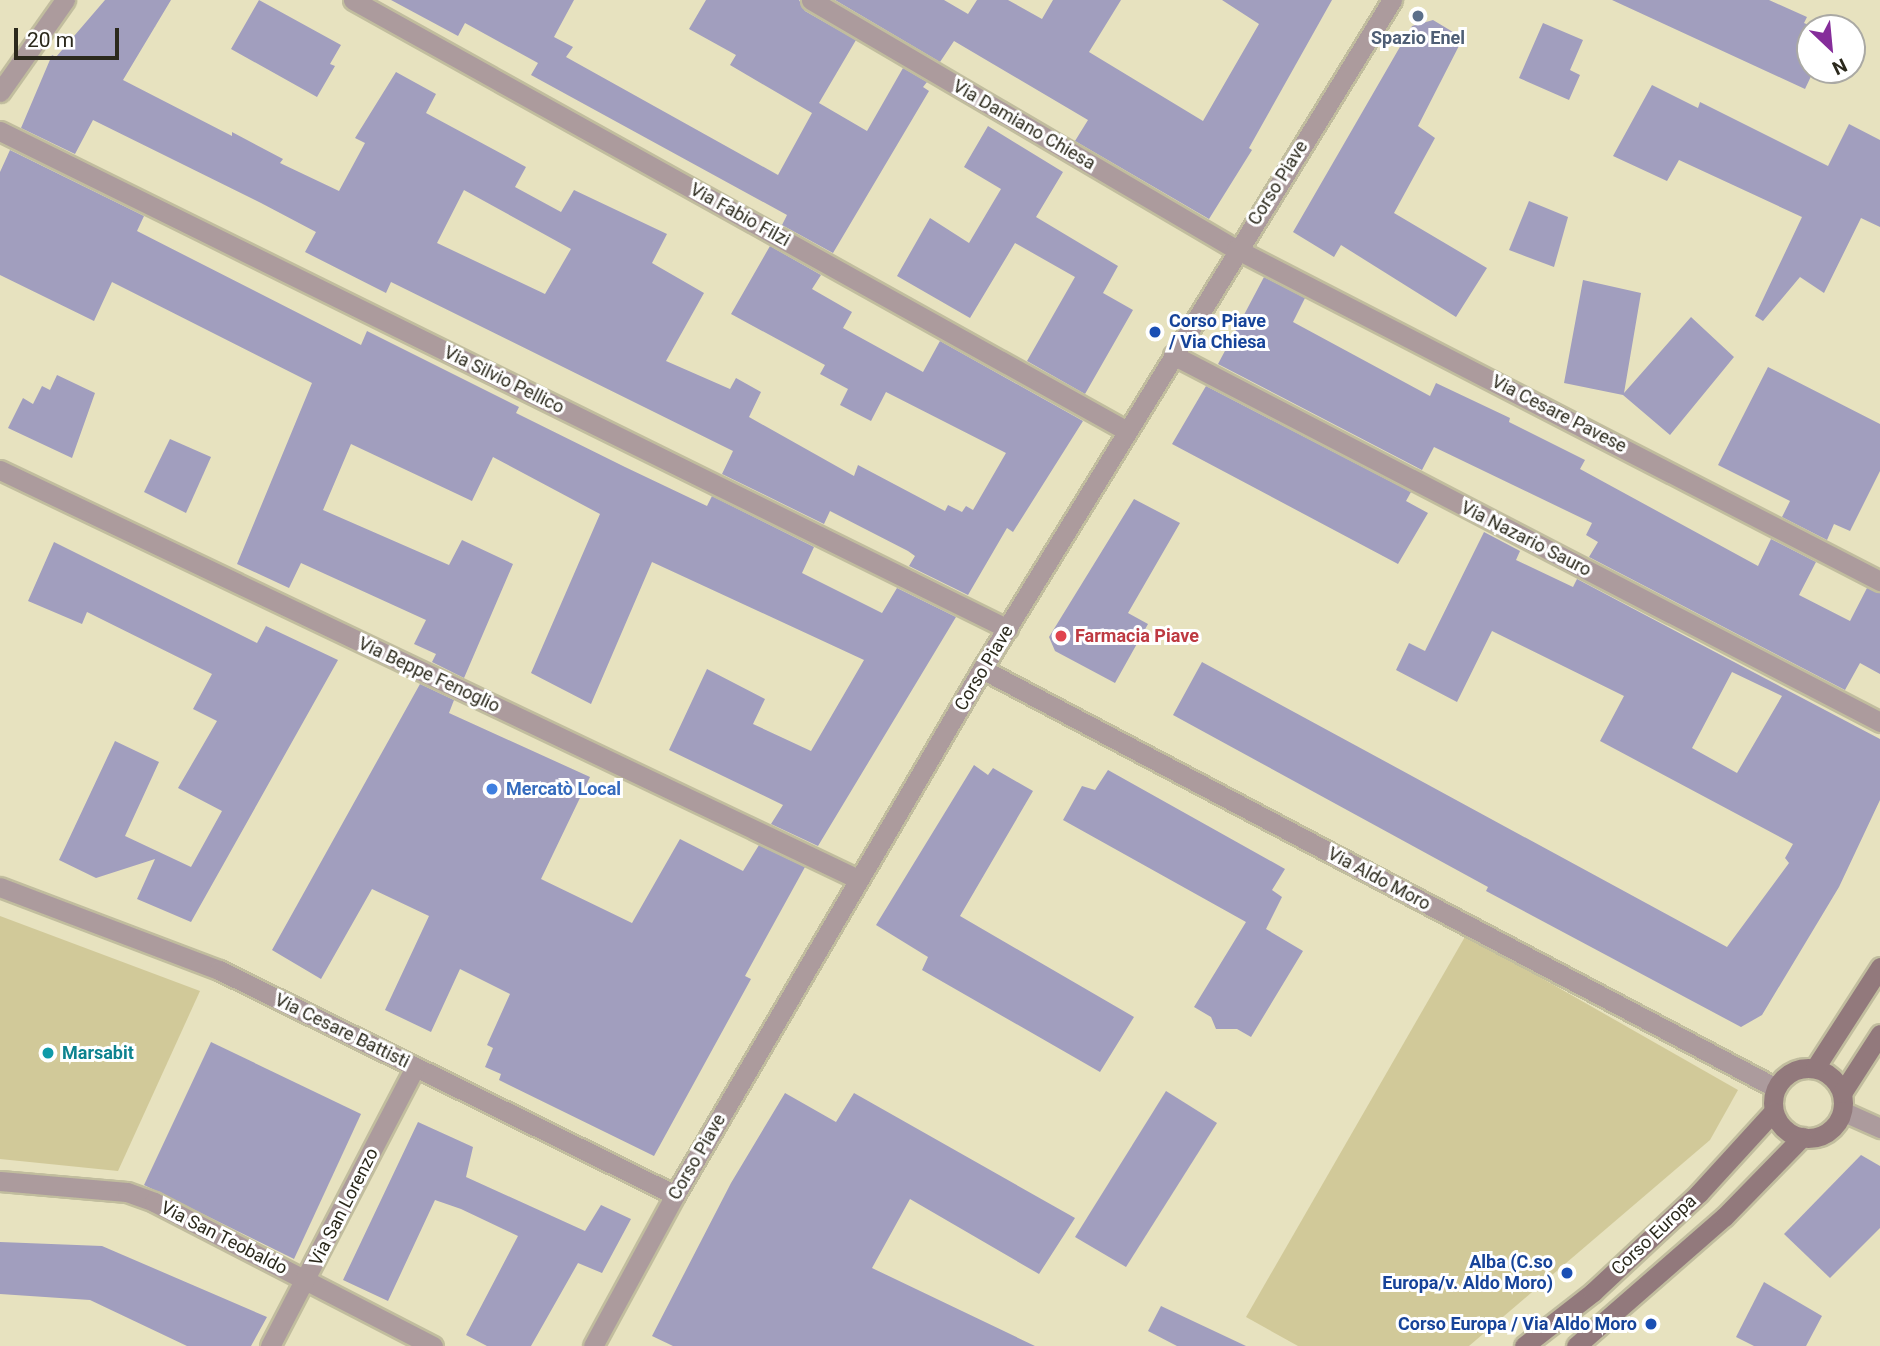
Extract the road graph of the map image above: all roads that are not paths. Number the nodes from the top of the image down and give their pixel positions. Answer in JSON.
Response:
{"nodes":[{"id":1,"x":65,"y":0,"type":"edge"},
{"id":2,"x":353,"y":0,"type":"edge"},
{"id":3,"x":811,"y":0,"type":"edge"},
{"id":4,"x":1392,"y":0,"type":"edge"},
{"id":5,"x":0,"y":92,"type":"edge"},
{"id":6,"x":0,"y":131,"type":"edge"},
{"id":7,"x":1236,"y":249,"type":"junction"},
{"id":8,"x":1173,"y":355,"type":"junction"},
{"id":9,"x":1127,"y":431,"type":"junction"},
{"id":10,"x":0,"y":470,"type":"edge"},
{"id":11,"x":1880,"y":581,"type":"edge"},
{"id":12,"x":1008,"y":629,"type":"junction"},
{"id":13,"x":982,"y":669,"type":"junction"},
{"id":14,"x":1880,"y":722,"type":"edge"},
{"id":15,"x":858,"y":879,"type":"junction"},
{"id":16,"x":0,"y":887,"type":"edge"},
{"id":17,"x":1880,"y":967,"type":"edge"},
{"id":18,"x":1880,"y":1034,"type":"edge"},
{"id":19,"x":415,"y":1067,"type":"junction"},
{"id":20,"x":1815,"y":1068,"type":"junction"},
{"id":21,"x":1776,"y":1088,"type":"junction"},
{"id":22,"x":1842,"y":1102,"type":"junction"},
{"id":23,"x":1773,"y":1112,"type":"junction"},
{"id":24,"x":1880,"y":1128,"type":"edge"},
{"id":25,"x":1802,"y":1137,"type":"junction"},
{"id":26,"x":0,"y":1181,"type":"edge"},
{"id":27,"x":675,"y":1195,"type":"junction"},
{"id":28,"x":307,"y":1281,"type":"junction"},
{"id":29,"x":595,"y":1343,"type":"edge"},
{"id":30,"x":270,"y":1346,"type":"edge"},
{"id":31,"x":433,"y":1346,"type":"edge"},
{"id":32,"x":1524,"y":1346,"type":"edge"},
{"id":33,"x":1576,"y":1346,"type":"edge"}],
"edges":[{"from":1,"to":5,"type":"street"},
{"from":2,"to":9,"type":"street","name":"Via Fabio Filzi"},
{"from":3,"to":7,"type":"street","name":"Via Damiano Chiesa"},
{"from":4,"to":7,"type":"street","name":"Corso Piave"},
{"from":6,"to":12,"type":"street","name":"Via Silvio Pellico"},
{"from":7,"to":8,"type":"street","name":"Corso Piave"},
{"from":7,"to":11,"type":"street","name":"Via Cesare Pavese"},
{"from":8,"to":9,"type":"street","name":"Corso Piave"},
{"from":8,"to":14,"type":"street","name":"Via Nazario Sauro"},
{"from":9,"to":12,"type":"street","name":"Corso Piave"},
{"from":10,"to":15,"type":"street","name":"Via Beppe Fenoglio"},
{"from":12,"to":13,"type":"street","name":"Corso Piave"},
{"from":13,"to":15,"type":"street","name":"Corso Piave"},
{"from":13,"to":21,"type":"street","name":"Via Aldo Moro"},
{"from":15,"to":27,"type":"street","name":"Corso Piave"},
{"from":16,"to":19,"type":"street","name":"Via Cesare Battisti"},
{"from":17,"to":20,"type":"main road"},
{"from":18,"to":22,"type":"main road","name":"Corso Europa"},
{"from":19,"to":27,"type":"street","name":"Via Cesare Battisti"},
{"from":19,"to":28,"type":"street","name":"Via San Lorenzo"},
{"from":20,"to":21,"type":"main road"},
{"from":20,"to":22,"type":"main road"},
{"from":21,"to":23,"type":"main road"},
{"from":22,"to":24,"type":"street"},
{"from":22,"to":25,"type":"main road","name":"Corso Europa"},
{"from":23,"to":25,"type":"main road"},
{"from":23,"to":32,"type":"main road","name":"Corso Europa"},
{"from":25,"to":33,"type":"main road","name":"Corso Europa"},
{"from":26,"to":28,"type":"street","name":"Via San Teobaldo"},
{"from":27,"to":29,"type":"street","name":"Corso Piave"},
{"from":28,"to":30,"type":"street","name":"Via San Lorenzo"},
{"from":28,"to":31,"type":"street","name":"Via San Teobaldo"}]}
